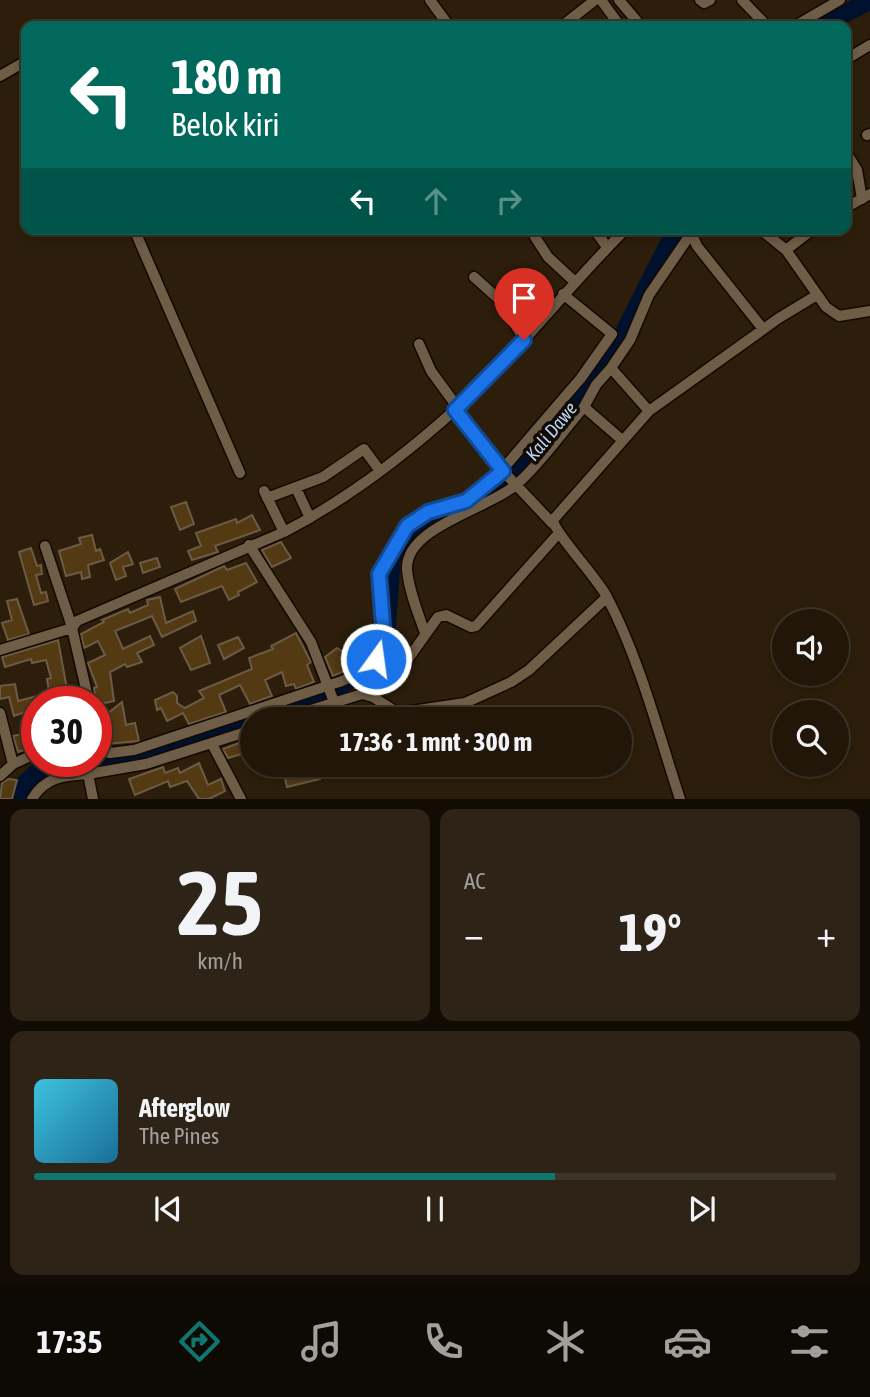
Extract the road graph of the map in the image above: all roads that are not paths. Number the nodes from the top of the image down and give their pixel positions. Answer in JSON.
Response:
{"nodes":[{"id":1,"x":430,"y":0,"type":"edge"},
{"id":2,"x":595,"y":0,"type":"edge"},
{"id":3,"x":601,"y":0,"type":"edge"},
{"id":4,"x":620,"y":0,"type":"edge"},
{"id":5,"x":700,"y":0,"type":"edge"},
{"id":6,"x":710,"y":0,"type":"edge"},
{"id":7,"x":742,"y":0,"type":"edge"},
{"id":8,"x":840,"y":0,"type":"edge"},
{"id":9,"x":445,"y":21,"type":"edge"},
{"id":10,"x":568,"y":21,"type":"edge"},
{"id":11,"x":616,"y":21,"type":"edge"},
{"id":12,"x":637,"y":21,"type":"edge"},
{"id":13,"x":762,"y":21,"type":"edge"},
{"id":14,"x":804,"y":21,"type":"edge"},
{"id":15,"x":870,"y":45,"type":"edge"},
{"id":16,"x":851,"y":56,"type":"edge"},
{"id":17,"x":21,"y":64,"type":"edge"},
{"id":18,"x":0,"y":76,"type":"edge"},
{"id":19,"x":851,"y":160,"type":"edge"},
{"id":20,"x":866,"y":196,"type":"edge"},
{"id":21,"x":137,"y":235,"type":"edge"},
{"id":22,"x":598,"y":235,"type":"edge"},
{"id":23,"x":620,"y":235,"type":"edge"},
{"id":24,"x":689,"y":235,"type":"edge"},
{"id":25,"x":693,"y":235,"type":"edge"},
{"id":26,"x":767,"y":235,"type":"edge"},
{"id":27,"x":805,"y":235,"type":"edge"},
{"id":28,"x":535,"y":237,"type":"dead end"},
{"id":29,"x":607,"y":247,"type":"junction"},
{"id":30,"x":786,"y":250,"type":"junction"},
{"id":31,"x":474,"y":277,"type":"dead end"},
{"id":32,"x":574,"y":281,"type":"junction"},
{"id":33,"x":563,"y":294,"type":"junction"},
{"id":34,"x":817,"y":295,"type":"junction"},
{"id":35,"x":870,"y":311,"type":"edge"},
{"id":36,"x":763,"y":329,"type":"junction"},
{"id":37,"x":524,"y":340,"type":"junction"},
{"id":38,"x":419,"y":344,"type":"dead end"},
{"id":39,"x":611,"y":368,"type":"junction"},
{"id":40,"x":584,"y":407,"type":"junction"},
{"id":41,"x":456,"y":409,"type":"junction"},
{"id":42,"x":649,"y":411,"type":"junction"},
{"id":43,"x":622,"y":440,"type":"junction"},
{"id":44,"x":380,"y":471,"type":"junction"},
{"id":45,"x":240,"y":473,"type":"dead end"},
{"id":46,"x":511,"y":479,"type":"junction"},
{"id":47,"x":296,"y":488,"type":"junction"},
{"id":48,"x":310,"y":518,"type":"junction"},
{"id":49,"x":552,"y":523,"type":"junction"},
{"id":50,"x":284,"y":532,"type":"junction"},
{"id":51,"x":558,"y":534,"type":"junction"},
{"id":52,"x":249,"y":545,"type":"junction"},
{"id":53,"x":45,"y":546,"type":"dead end"},
{"id":54,"x":607,"y":597,"type":"junction"},
{"id":55,"x":72,"y":627,"type":"junction"},
{"id":56,"x":425,"y":633,"type":"junction"},
{"id":57,"x":0,"y":650,"type":"edge"},
{"id":58,"x":85,"y":686,"type":"edge"},
{"id":59,"x":330,"y":693,"type":"junction"},
{"id":60,"x":362,"y":694,"type":"junction"},
{"id":61,"x":465,"y":704,"type":"junction"},
{"id":62,"x":304,"y":707,"type":"edge"},
{"id":63,"x":468,"y":707,"type":"edge"},
{"id":64,"x":0,"y":713,"type":"edge"},
{"id":65,"x":240,"y":734,"type":"edge"},
{"id":66,"x":212,"y":744,"type":"junction"},
{"id":67,"x":112,"y":753,"type":"edge"},
{"id":68,"x":21,"y":762,"type":"edge"},
{"id":69,"x":112,"y":766,"type":"edge"},
{"id":70,"x":5,"y":770,"type":"edge"},
{"id":71,"x":55,"y":777,"type":"edge"},
{"id":72,"x":90,"y":777,"type":"edge"},
{"id":73,"x":32,"y":799,"type":"edge"},
{"id":74,"x":93,"y":799,"type":"edge"},
{"id":75,"x":241,"y":799,"type":"edge"},
{"id":76,"x":680,"y":799,"type":"edge"}],
"edges":[{"from":1,"to":9,"type":"street"},
{"from":2,"to":10,"type":"street"},
{"from":3,"to":11,"type":"street"},
{"from":4,"to":12,"type":"street"},
{"from":5,"to":6,"type":"street"},
{"from":7,"to":13,"type":"street"},
{"from":8,"to":14,"type":"street"},
{"from":15,"to":16,"type":"street"},
{"from":17,"to":18,"type":"street"},
{"from":19,"to":20,"type":"street"},
{"from":21,"to":45,"type":"street"},
{"from":22,"to":29,"type":"street"},
{"from":23,"to":29,"type":"street"},
{"from":24,"to":39,"type":"street"},
{"from":25,"to":36,"type":"street"},
{"from":26,"to":30,"type":"street"},
{"from":27,"to":30,"type":"street"},
{"from":28,"to":32,"type":"street"},
{"from":29,"to":32,"type":"street"},
{"from":30,"to":34,"type":"street"},
{"from":31,"to":37,"type":"street"},
{"from":32,"to":33,"type":"street"},
{"from":33,"to":37,"type":"street"},
{"from":33,"to":46,"type":"street"},
{"from":34,"to":35,"type":"street"},
{"from":34,"to":36,"type":"street"},
{"from":36,"to":42,"type":"street"},
{"from":37,"to":41,"type":"street"},
{"from":38,"to":41,"type":"street"},
{"from":39,"to":40,"type":"street"},
{"from":39,"to":42,"type":"street"},
{"from":40,"to":43,"type":"street"},
{"from":40,"to":46,"type":"street"},
{"from":41,"to":44,"type":"street"},
{"from":41,"to":46,"type":"street"},
{"from":42,"to":43,"type":"street"},
{"from":43,"to":49,"type":"street"},
{"from":44,"to":47,"type":"street"},
{"from":44,"to":48,"type":"street"},
{"from":46,"to":49,"type":"street"},
{"from":46,"to":56,"type":"street"},
{"from":46,"to":59,"type":"street"},
{"from":47,"to":48,"type":"street"},
{"from":47,"to":50,"type":"street"},
{"from":48,"to":50,"type":"street"},
{"from":49,"to":51,"type":"street"},
{"from":50,"to":52,"type":"street"},
{"from":51,"to":54,"type":"street"},
{"from":51,"to":56,"type":"street"},
{"from":52,"to":55,"type":"street"},
{"from":52,"to":59,"type":"street"},
{"from":53,"to":55,"type":"street"},
{"from":54,"to":61,"type":"street"},
{"from":54,"to":76,"type":"street"},
{"from":55,"to":57,"type":"street"},
{"from":55,"to":58,"type":"street"},
{"from":56,"to":60,"type":"street"},
{"from":59,"to":60,"type":"street"},
{"from":59,"to":62,"type":"street"},
{"from":59,"to":67,"type":"street"},
{"from":60,"to":61,"type":"street"},
{"from":61,"to":63,"type":"street"},
{"from":64,"to":70,"type":"street"},
{"from":65,"to":66,"type":"street"},
{"from":66,"to":69,"type":"street"},
{"from":66,"to":75,"type":"street"},
{"from":68,"to":70,"type":"street"},
{"from":71,"to":73,"type":"street"},
{"from":72,"to":74,"type":"street"}]}
